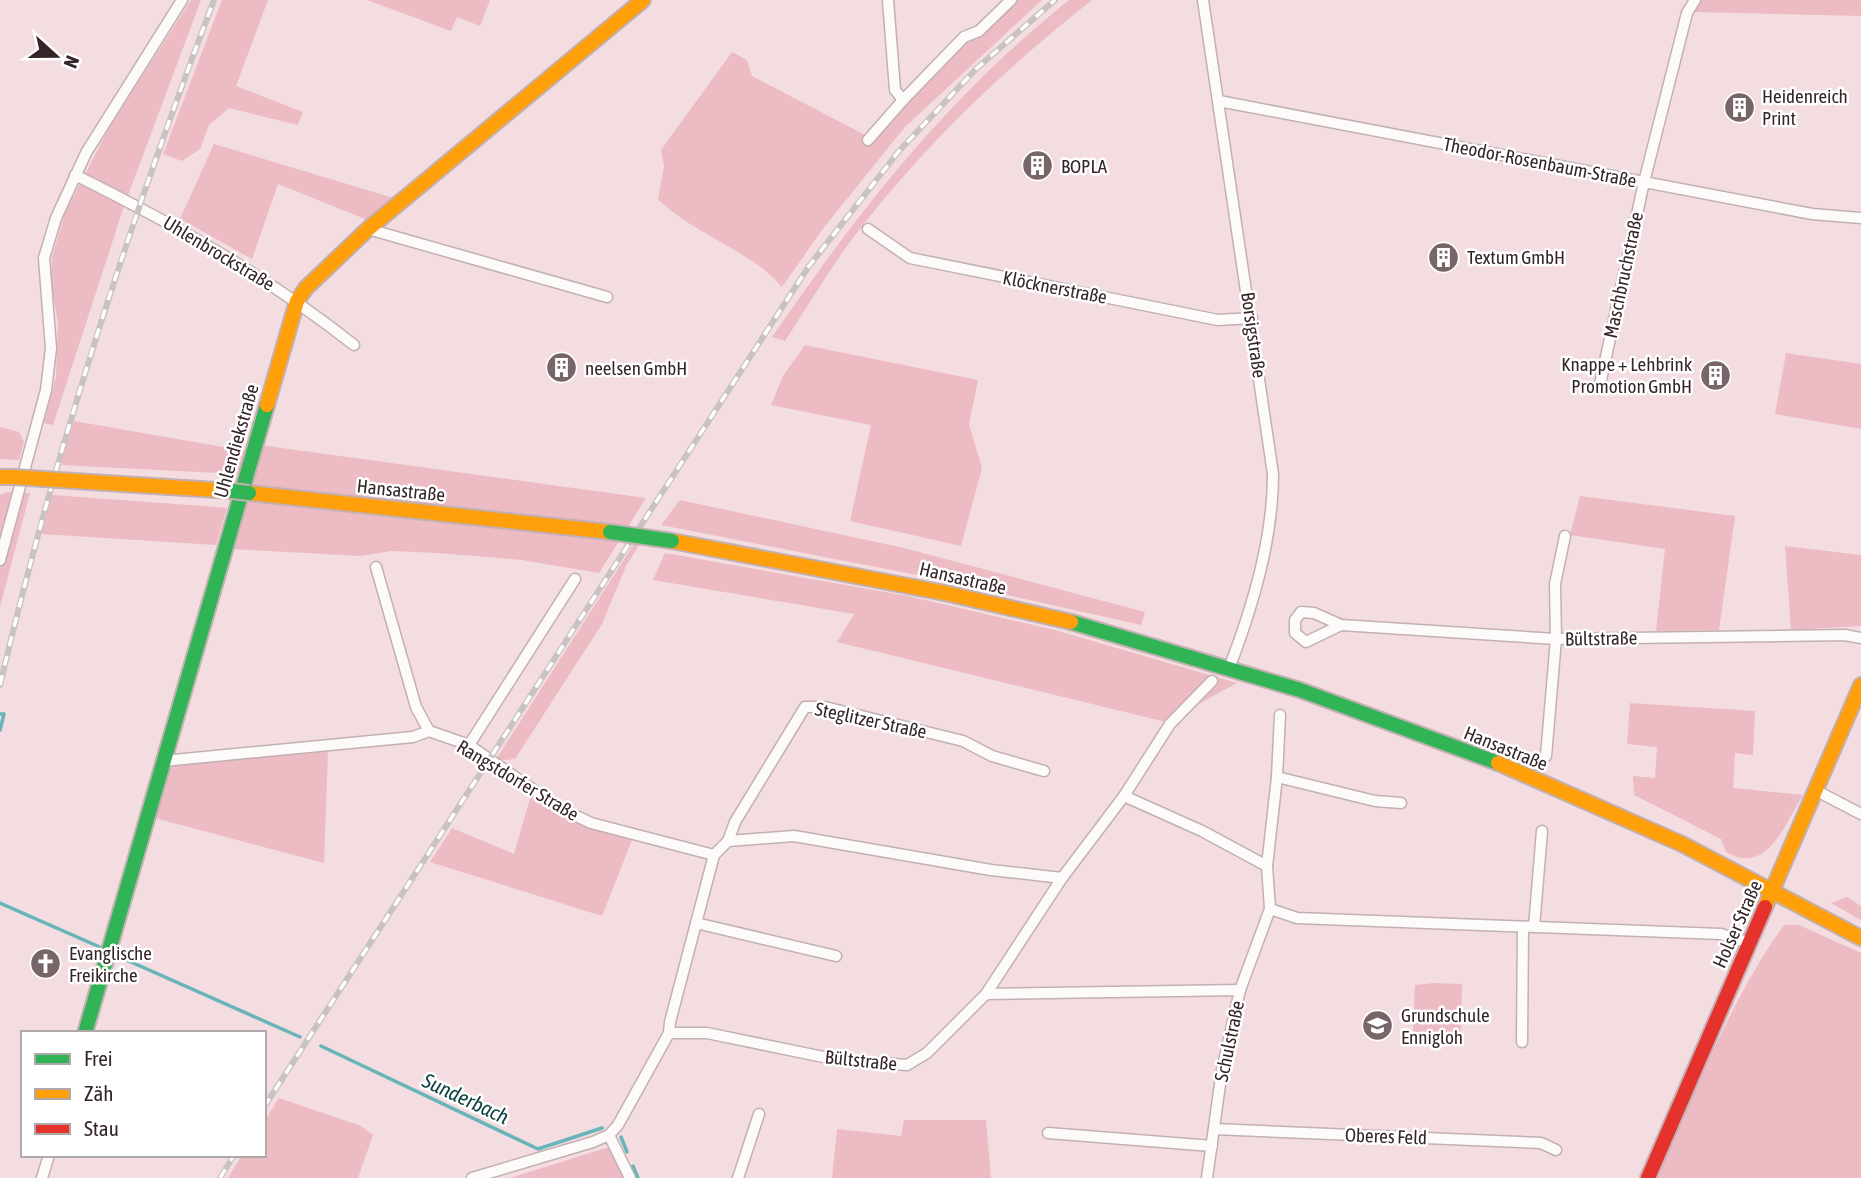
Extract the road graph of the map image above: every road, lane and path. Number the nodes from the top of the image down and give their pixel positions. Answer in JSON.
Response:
{"nodes":[{"id":1,"x":182,"y":0,"type":"edge"},
{"id":2,"x":643,"y":0,"type":"edge"},
{"id":3,"x":888,"y":0,"type":"edge"},
{"id":4,"x":1011,"y":0,"type":"edge"},
{"id":5,"x":1203,"y":0,"type":"edge"},
{"id":6,"x":1695,"y":0,"type":"edge"},
{"id":7,"x":902,"y":100,"type":"junction"},
{"id":8,"x":1219,"y":101,"type":"junction"},
{"id":9,"x":868,"y":140,"type":"dead end"},
{"id":10,"x":75,"y":175,"type":"junction"},
{"id":11,"x":1644,"y":182,"type":"junction"},
{"id":12,"x":1861,"y":218,"type":"edge"},
{"id":13,"x":368,"y":229,"type":"junction"},
{"id":14,"x":868,"y":229,"type":"dead end"},
{"id":15,"x":607,"y":298,"type":"dead end"},
{"id":16,"x":298,"y":300,"type":"junction"},
{"id":17,"x":1252,"y":318,"type":"junction"},
{"id":18,"x":354,"y":345,"type":"dead end"},
{"id":19,"x":1599,"y":389,"type":"dead end"},
{"id":20,"x":7,"y":477,"type":"edge"},
{"id":21,"x":1565,"y":536,"type":"dead end"},
{"id":22,"x":0,"y":559,"type":"edge"},
{"id":23,"x":376,"y":567,"type":"dead end"},
{"id":24,"x":575,"y":579,"type":"dead end"},
{"id":25,"x":1341,"y":625,"type":"dead end"},
{"id":26,"x":1861,"y":638,"type":"edge"},
{"id":27,"x":1556,"y":639,"type":"junction"},
{"id":28,"x":1230,"y":666,"type":"junction"},
{"id":29,"x":1212,"y":681,"type":"dead end"},
{"id":30,"x":1861,"y":685,"type":"edge"},
{"id":31,"x":1280,"y":715,"type":"dead end"},
{"id":32,"x":429,"y":732,"type":"junction"},
{"id":33,"x":468,"y":745,"type":"junction"},
{"id":34,"x":1546,"y":757,"type":"dead end"},
{"id":35,"x":163,"y":761,"type":"junction"},
{"id":36,"x":1044,"y":771,"type":"dead end"},
{"id":37,"x":1277,"y":777,"type":"junction"},
{"id":38,"x":1815,"y":790,"type":"junction"},
{"id":39,"x":1124,"y":796,"type":"junction"},
{"id":40,"x":1401,"y":803,"type":"dead end"},
{"id":41,"x":1861,"y":814,"type":"edge"},
{"id":42,"x":1542,"y":831,"type":"dead end"},
{"id":43,"x":728,"y":841,"type":"junction"},
{"id":44,"x":715,"y":855,"type":"junction"},
{"id":45,"x":1267,"y":866,"type":"junction"},
{"id":46,"x":1062,"y":878,"type":"junction"},
{"id":47,"x":1773,"y":890,"type":"junction"},
{"id":48,"x":1270,"y":909,"type":"junction"},
{"id":49,"x":696,"y":923,"type":"junction"},
{"id":50,"x":1528,"y":927,"type":"junction"},
{"id":51,"x":1861,"y":938,"type":"edge"},
{"id":52,"x":1750,"y":943,"type":"junction"},
{"id":53,"x":836,"y":956,"type":"dead end"},
{"id":54,"x":1240,"y":990,"type":"junction"},
{"id":55,"x":985,"y":994,"type":"junction"},
{"id":56,"x":86,"y":1031,"type":"edge"},
{"id":57,"x":669,"y":1033,"type":"junction"},
{"id":58,"x":1522,"y":1042,"type":"dead end"},
{"id":59,"x":759,"y":1114,"type":"dead end"},
{"id":60,"x":1214,"y":1129,"type":"junction"},
{"id":61,"x":1048,"y":1133,"type":"dead end"},
{"id":62,"x":609,"y":1135,"type":"junction"},
{"id":63,"x":1212,"y":1146,"type":"junction"},
{"id":64,"x":1556,"y":1150,"type":"dead end"},
{"id":65,"x":48,"y":1157,"type":"edge"},
{"id":66,"x":42,"y":1178,"type":"edge"},
{"id":67,"x":472,"y":1178,"type":"edge"},
{"id":68,"x":630,"y":1178,"type":"edge"},
{"id":69,"x":737,"y":1178,"type":"edge"},
{"id":70,"x":1207,"y":1178,"type":"edge"},
{"id":71,"x":1648,"y":1178,"type":"edge"}],
"edges":[{"from":1,"to":10,"type":"street"},
{"from":2,"to":13,"type":"main road","name":"Uhlendiekstraße"},
{"from":3,"to":7,"type":"street"},
{"from":4,"to":7,"type":"street"},
{"from":5,"to":8,"type":"street","name":"Borsigstraße"},
{"from":6,"to":11,"type":"street","name":"Maschbruchstraße"},
{"from":7,"to":9,"type":"street"},
{"from":8,"to":11,"type":"street","name":"Theodor-Rosenbaum-Straße"},
{"from":8,"to":17,"type":"street","name":"Borsigstraße"},
{"from":10,"to":16,"type":"street","name":"Uhlenbrockstraße"},
{"from":10,"to":22,"type":"street"},
{"from":11,"to":12,"type":"street","name":"Theodor-Rosenbaum-Straße"},
{"from":11,"to":19,"type":"street","name":"Maschbruchstraße"},
{"from":13,"to":15,"type":"street"},
{"from":13,"to":16,"type":"main road","name":"Uhlendiekstraße"},
{"from":14,"to":17,"type":"street","name":"Klöcknerstraße"},
{"from":16,"to":18,"type":"street","name":"Uhlenbrockstraße"},
{"from":16,"to":35,"type":"main road","name":"Uhlendiekstraße"},
{"from":17,"to":28,"type":"street","name":"Borsigstraße"},
{"from":20,"to":28,"type":"main road","name":"Hansastraße","bridge":true},
{"from":21,"to":27,"type":"street"},
{"from":23,"to":32,"type":"street"},
{"from":24,"to":33,"type":"street"},
{"from":25,"to":27,"type":"street","name":"Bültstraße"},
{"from":26,"to":27,"type":"street","name":"Bültstraße"},
{"from":27,"to":34,"type":"street"},
{"from":28,"to":47,"type":"main road","name":"Hansastraße"},
{"from":29,"to":39,"type":"street","name":"Bültstraße"},
{"from":30,"to":38,"type":"main road","name":"Holser Straße"},
{"from":31,"to":37,"type":"street","name":"Schulstraße"},
{"from":32,"to":33,"type":"street","name":"Rangstdorfer Straße"},
{"from":32,"to":35,"type":"street"},
{"from":33,"to":44,"type":"street","name":"Rangstdorfer Straße"},
{"from":35,"to":56,"type":"main road","name":"Uhlendiekstraße"},
{"from":36,"to":43,"type":"street","name":"Steglitzer Straße"},
{"from":37,"to":40,"type":"street"},
{"from":37,"to":45,"type":"street","name":"Schulstraße"},
{"from":38,"to":41,"type":"street"},
{"from":38,"to":47,"type":"main road","name":"Holser Straße"},
{"from":39,"to":45,"type":"street"},
{"from":39,"to":46,"type":"street","name":"Bültstraße"},
{"from":42,"to":50,"type":"street"},
{"from":43,"to":44,"type":"street"},
{"from":43,"to":46,"type":"street"},
{"from":44,"to":49,"type":"street"},
{"from":45,"to":48,"type":"street","name":"Schulstraße"},
{"from":46,"to":55,"type":"street","name":"Bültstraße"},
{"from":47,"to":51,"type":"main road","name":"Hansastraße"},
{"from":47,"to":52,"type":"main road","name":"Holser Straße"},
{"from":48,"to":50,"type":"street"},
{"from":48,"to":54,"type":"street","name":"Schulstraße"},
{"from":49,"to":53,"type":"street"},
{"from":49,"to":57,"type":"street"},
{"from":50,"to":52,"type":"street"},
{"from":50,"to":58,"type":"street"},
{"from":52,"to":71,"type":"main road","name":"Holser Straße"},
{"from":54,"to":55,"type":"street"},
{"from":54,"to":60,"type":"street","name":"Schulstraße"},
{"from":55,"to":57,"type":"street","name":"Bültstraße"},
{"from":57,"to":62,"type":"street"},
{"from":59,"to":69,"type":"street"},
{"from":60,"to":63,"type":"street","name":"Schulstraße"},
{"from":60,"to":64,"type":"street","name":"Oberes Feld"},
{"from":61,"to":63,"type":"street"},
{"from":62,"to":67,"type":"street"},
{"from":62,"to":68,"type":"street"},
{"from":63,"to":70,"type":"street","name":"Schulstraße"},
{"from":65,"to":66,"type":"street"}]}
